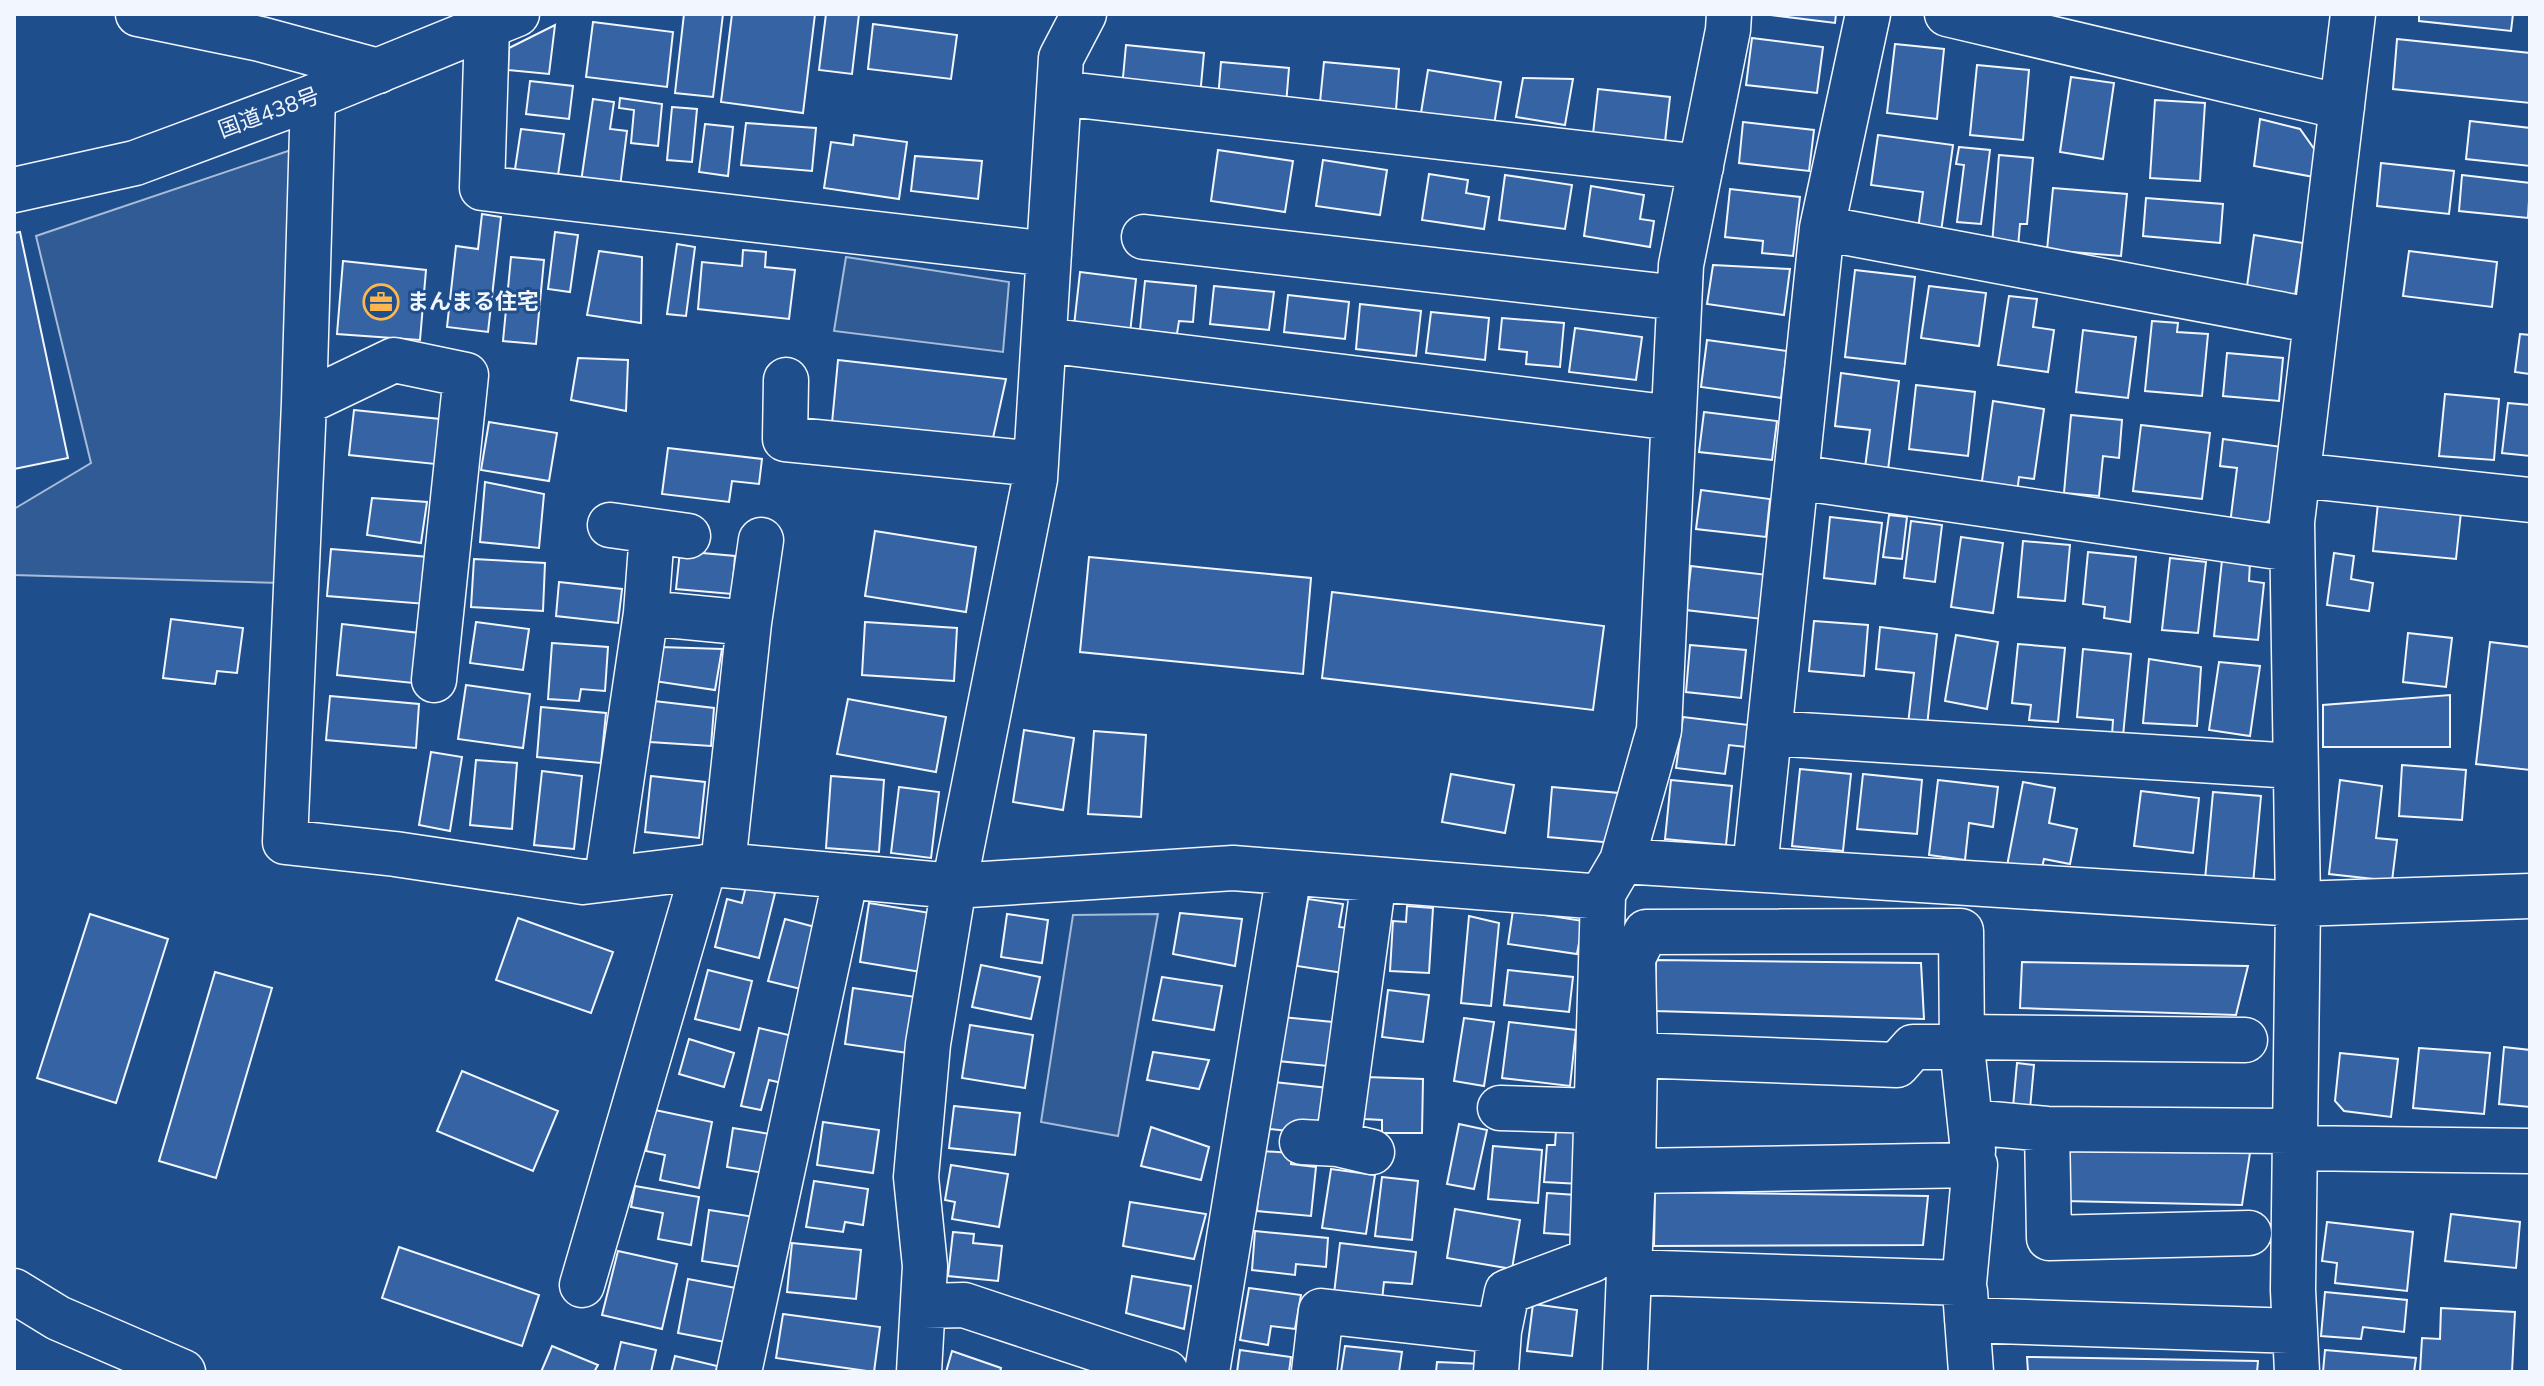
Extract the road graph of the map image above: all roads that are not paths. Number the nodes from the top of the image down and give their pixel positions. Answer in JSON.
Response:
{"nodes":[{"id":1,"x":138,"y":14,"type":"edge"},
{"id":2,"x":1084,"y":14,"type":"edge"},
{"id":3,"x":1729,"y":14,"type":"edge"},
{"id":4,"x":1868,"y":14,"type":"edge"},
{"id":5,"x":1947,"y":14,"type":"edge"},
{"id":6,"x":2353,"y":14,"type":"edge"},
{"id":7,"x":505,"y":18,"type":"edge"},
{"id":8,"x":259,"y":26,"type":"edge"},
{"id":9,"x":378,"y":71,"type":"junction"},
{"id":10,"x":1059,"y":93,"type":"junction"},
{"id":11,"x":313,"y":97,"type":"junction"},
{"id":12,"x":2342,"y":107,"type":"junction"},
{"id":13,"x":1701,"y":167,"type":"junction"},
{"id":14,"x":14,"y":190,"type":"edge"},
{"id":15,"x":1822,"y":228,"type":"junction"},
{"id":16,"x":1144,"y":237,"type":"dead end"},
{"id":17,"x":1049,"y":254,"type":"junction"},
{"id":18,"x":1679,"y":298,"type":"junction"},
{"id":19,"x":2316,"y":321,"type":"junction"},
{"id":20,"x":1044,"y":340,"type":"junction"},
{"id":21,"x":786,"y":380,"type":"dead end"},
{"id":22,"x":304,"y":403,"type":"junction"},
{"id":23,"x":1673,"y":418,"type":"junction"},
{"id":24,"x":1036,"y":464,"type":"junction"},
{"id":25,"x":2298,"y":475,"type":"junction"},
{"id":26,"x":1796,"y":477,"type":"junction"},
{"id":27,"x":2530,"y":500,"type":"edge"},
{"id":28,"x":610,"y":525,"type":"dead end"},
{"id":29,"x":761,"y":540,"type":"dead end"},
{"id":30,"x":2292,"y":549,"type":"junction"},
{"id":31,"x":646,"y":613,"type":"junction"},
{"id":32,"x":749,"y":623,"type":"junction"},
{"id":33,"x":434,"y":680,"type":"dead end"},
{"id":34,"x":1769,"y":733,"type":"junction"},
{"id":35,"x":2294,"y":766,"type":"junction"},
{"id":36,"x":714,"y":866,"type":"junction"},
{"id":37,"x":1755,"y":868,"type":"junction"},
{"id":38,"x":1289,"y":873,"type":"junction"},
{"id":39,"x":846,"y":876,"type":"junction"},
{"id":40,"x":607,"y":878,"type":"junction"},
{"id":41,"x":1374,"y":879,"type":"junction"},
{"id":42,"x":1613,"y":879,"type":"junction"},
{"id":43,"x":954,"y":886,"type":"junction"},
{"id":44,"x":2530,"y":896,"type":"edge"},
{"id":45,"x":2298,"y":904,"type":"junction"},
{"id":46,"x":2245,"y":1040,"type":"dead end"},
{"id":47,"x":1962,"y":1042,"type":"junction"},
{"id":48,"x":1635,"y":1055,"type":"junction"},
{"id":49,"x":1500,"y":1108,"type":"dead end"},
{"id":50,"x":1597,"y":1111,"type":"junction"},
{"id":51,"x":1970,"y":1122,"type":"junction"},
{"id":52,"x":2047,"y":1129,"type":"junction"},
{"id":53,"x":2294,"y":1139,"type":"junction"},
{"id":54,"x":1338,"y":1146,"type":"dead end"},
{"id":55,"x":2530,"y":1151,"type":"edge"},
{"id":56,"x":1975,"y":1165,"type":"junction"},
{"id":57,"x":1633,"y":1171,"type":"junction"},
{"id":58,"x":2249,"y":1233,"type":"dead end"},
{"id":59,"x":1629,"y":1272,"type":"junction"},
{"id":60,"x":582,"y":1285,"type":"dead end"},
{"id":61,"x":14,"y":1291,"type":"edge"},
{"id":62,"x":1965,"y":1302,"type":"junction"},
{"id":63,"x":924,"y":1306,"type":"junction"},
{"id":64,"x":1498,"y":1352,"type":"edge"},
{"id":65,"x":2296,"y":1352,"type":"edge"},
{"id":66,"x":183,"y":1372,"type":"edge"},
{"id":67,"x":739,"y":1372,"type":"edge"},
{"id":68,"x":919,"y":1372,"type":"edge"},
{"id":69,"x":1166,"y":1372,"type":"edge"},
{"id":70,"x":1207,"y":1372,"type":"edge"},
{"id":71,"x":1314,"y":1372,"type":"edge"},
{"id":72,"x":1625,"y":1372,"type":"edge"},
{"id":73,"x":1971,"y":1372,"type":"edge"}],
"edges":[{"from":1,"to":8,"type":"main road"},
{"from":2,"to":10,"type":"main road"},
{"from":3,"to":13,"type":"main road"},
{"from":4,"to":15,"type":"main road"},
{"from":5,"to":12,"type":"main road"},
{"from":6,"to":12,"type":"main road"},
{"from":7,"to":9,"type":"main road","name":"国道438号"},
{"from":7,"to":17,"type":"main road"},
{"from":8,"to":9,"type":"main road"},
{"from":9,"to":11,"type":"main road","name":"国道438号"},
{"from":10,"to":13,"type":"main road"},
{"from":10,"to":17,"type":"main road"},
{"from":11,"to":14,"type":"main road","name":"国道438号"},
{"from":11,"to":22,"type":"main road"},
{"from":12,"to":19,"type":"main road"},
{"from":13,"to":18,"type":"main road"},
{"from":15,"to":19,"type":"main road"},
{"from":15,"to":26,"type":"main road"},
{"from":16,"to":18,"type":"main road"},
{"from":17,"to":20,"type":"main road"},
{"from":18,"to":23,"type":"main road"},
{"from":19,"to":25,"type":"main road"},
{"from":20,"to":23,"type":"main road"},
{"from":20,"to":24,"type":"main road"},
{"from":21,"to":24,"type":"main road"},
{"from":22,"to":33,"type":"main road"},
{"from":22,"to":40,"type":"main road"},
{"from":23,"to":42,"type":"main road"},
{"from":24,"to":43,"type":"main road"},
{"from":25,"to":27,"type":"main road"},
{"from":25,"to":30,"type":"main road"},
{"from":26,"to":30,"type":"main road"},
{"from":26,"to":34,"type":"main road"},
{"from":28,"to":31,"type":"main road"},
{"from":29,"to":32,"type":"main road"},
{"from":30,"to":35,"type":"main road"},
{"from":31,"to":32,"type":"main road"},
{"from":31,"to":40,"type":"main road"},
{"from":32,"to":36,"type":"main road"},
{"from":34,"to":35,"type":"main road"},
{"from":34,"to":37,"type":"main road"},
{"from":35,"to":45,"type":"main road"},
{"from":36,"to":39,"type":"main road"},
{"from":36,"to":40,"type":"main road"},
{"from":36,"to":60,"type":"main road"},
{"from":37,"to":42,"type":"main road"},
{"from":37,"to":45,"type":"main road"},
{"from":38,"to":41,"type":"main road"},
{"from":38,"to":43,"type":"main road"},
{"from":38,"to":70,"type":"main road"},
{"from":39,"to":43,"type":"main road"},
{"from":39,"to":67,"type":"main road"},
{"from":41,"to":42,"type":"main road"},
{"from":41,"to":54,"type":"main road"},
{"from":42,"to":50,"type":"main road"},
{"from":43,"to":63,"type":"main road"},
{"from":44,"to":45,"type":"main road"},
{"from":45,"to":53,"type":"main road"},
{"from":46,"to":47,"type":"main road"},
{"from":47,"to":48,"type":"main road"},
{"from":47,"to":48,"type":"main road"},
{"from":47,"to":51,"type":"main road"},
{"from":48,"to":57,"type":"main road"},
{"from":49,"to":50,"type":"main road"},
{"from":50,"to":64,"type":"main road"},
{"from":51,"to":52,"type":"main road"},
{"from":51,"to":56,"type":"main road"},
{"from":52,"to":53,"type":"main road"},
{"from":52,"to":58,"type":"main road"},
{"from":53,"to":55,"type":"main road"},
{"from":53,"to":65,"type":"main road"},
{"from":56,"to":57,"type":"main road"},
{"from":56,"to":62,"type":"main road"},
{"from":57,"to":59,"type":"main road"},
{"from":59,"to":62,"type":"main road"},
{"from":59,"to":72,"type":"main road"},
{"from":61,"to":66,"type":"main road"},
{"from":62,"to":65,"type":"main road"},
{"from":62,"to":73,"type":"main road"},
{"from":63,"to":68,"type":"main road"},
{"from":63,"to":69,"type":"main road"},
{"from":64,"to":71,"type":"main road"}]}
